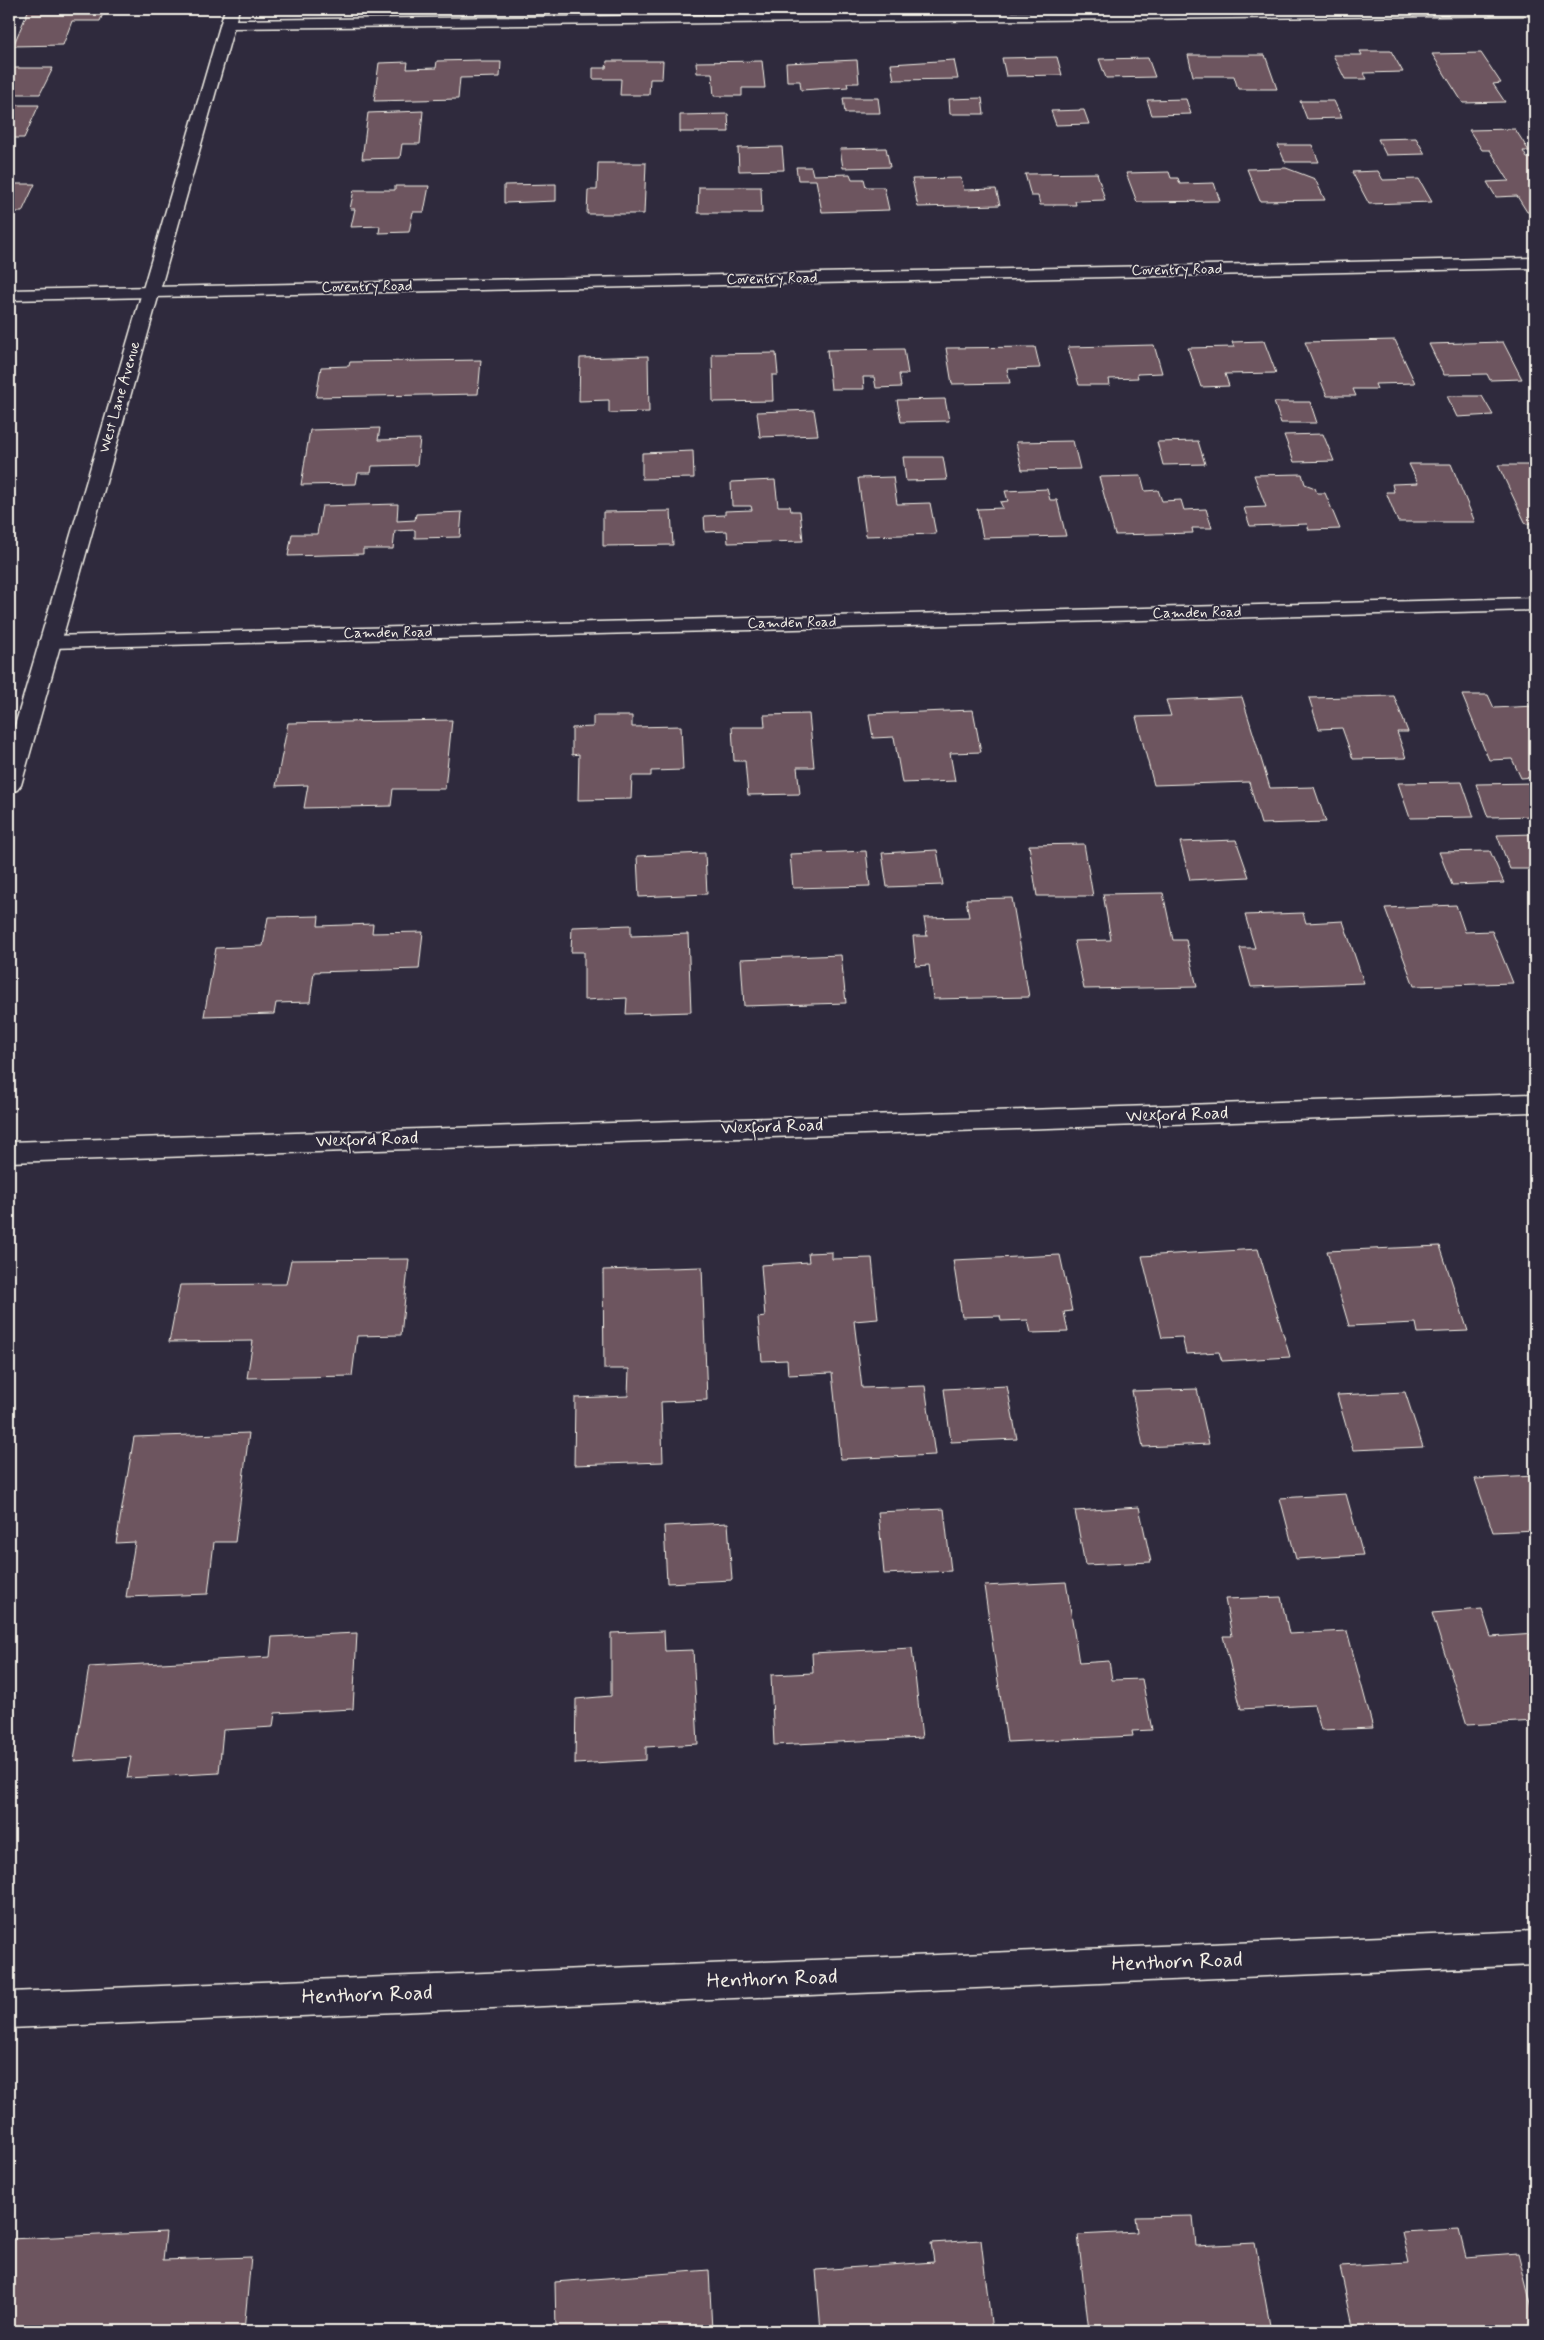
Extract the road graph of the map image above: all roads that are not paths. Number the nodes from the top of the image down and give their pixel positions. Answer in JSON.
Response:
{"nodes":[{"id":1,"x":1528,"y":10,"type":"edge"},
{"id":2,"x":230,"y":16,"type":"edge"},
{"id":3,"x":1535,"y":26,"type":"edge"},
{"id":4,"x":1535,"y":263,"type":"edge"},
{"id":5,"x":150,"y":292,"type":"junction"},
{"id":6,"x":9,"y":295,"type":"edge"},
{"id":7,"x":1535,"y":604,"type":"edge"},
{"id":8,"x":50,"y":642,"type":"junction"},
{"id":9,"x":9,"y":785,"type":"edge"},
{"id":10,"x":1535,"y":1103,"type":"edge"},
{"id":11,"x":9,"y":1152,"type":"edge"},
{"id":12,"x":1535,"y":1948,"type":"edge"},
{"id":13,"x":9,"y":2010,"type":"edge"}],
"edges":[{"from":1,"to":2,"type":"street"},
{"from":1,"to":3,"type":"street"},
{"from":2,"to":5,"type":"street","name":"West Lane Avenue"},
{"from":4,"to":5,"type":"street","name":"Coventry Road"},
{"from":5,"to":6,"type":"street","name":"Coventry Road"},
{"from":5,"to":8,"type":"street","name":"West Lane Avenue"},
{"from":7,"to":8,"type":"street","name":"Camden Road"},
{"from":8,"to":9,"type":"street","name":"West Lane Avenue"},
{"from":10,"to":11,"type":"street","name":"Wexford Road"},
{"from":12,"to":13,"type":"street","name":"Henthorn Road"}]}
